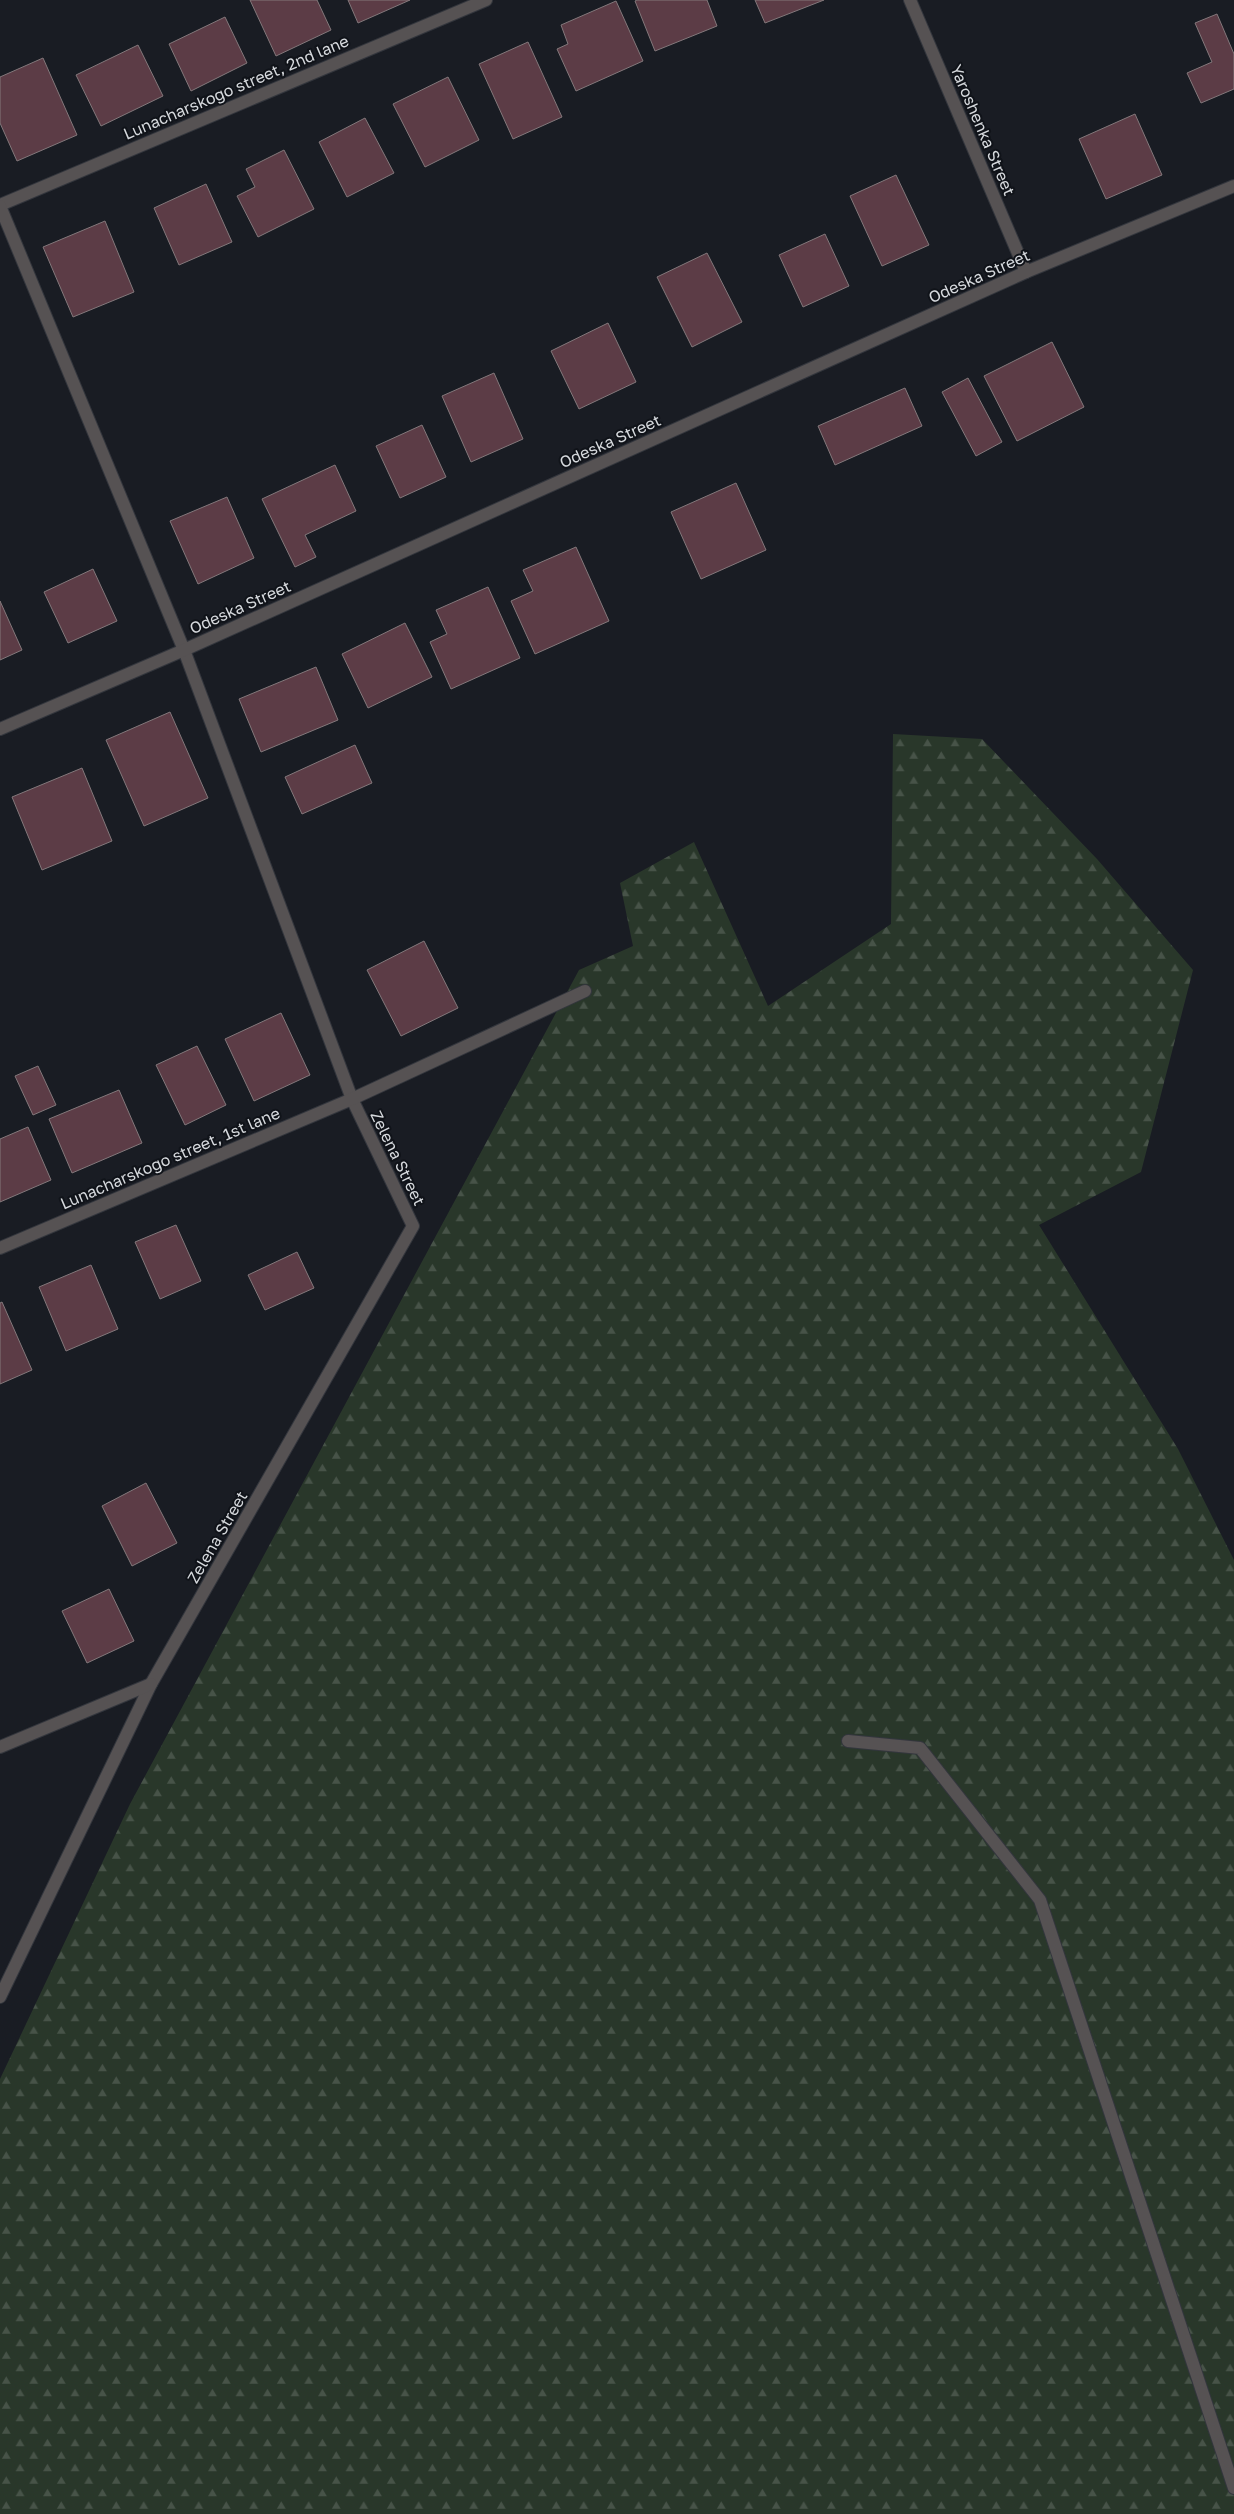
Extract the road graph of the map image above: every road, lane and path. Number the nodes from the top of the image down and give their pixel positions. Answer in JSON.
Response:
{"nodes":[{"id":1,"x":486,"y":0,"type":"edge"},
{"id":2,"x":910,"y":0,"type":"edge"},
{"id":3,"x":1234,"y":186,"type":"edge"},
{"id":4,"x":0,"y":205,"type":"edge"},
{"id":5,"x":1026,"y":272,"type":"junction"},
{"id":6,"x":184,"y":650,"type":"junction"},
{"id":7,"x":0,"y":729,"type":"edge"},
{"id":8,"x":585,"y":991,"type":"dead end"},
{"id":9,"x":352,"y":1099,"type":"junction"},
{"id":10,"x":0,"y":1248,"type":"edge"},
{"id":11,"x":151,"y":1684,"type":"junction"},
{"id":12,"x":848,"y":1741,"type":"dead end"},
{"id":13,"x":0,"y":1747,"type":"edge"},
{"id":14,"x":0,"y":1997,"type":"edge"},
{"id":15,"x":1234,"y":2488,"type":"edge"}],
"edges":[{"from":1,"to":4,"type":"street","name":"Lunacharskogo street, 2nd lane"},
{"from":2,"to":5,"type":"street","name":"Yaroshenka Street"},
{"from":3,"to":5,"type":"street","name":"Odeska Street"},
{"from":4,"to":6,"type":"street"},
{"from":5,"to":6,"type":"street","name":"Odeska Street"},
{"from":6,"to":7,"type":"street","name":"Odeska Street"},
{"from":6,"to":9,"type":"street"},
{"from":8,"to":9,"type":"street","name":"Lunacharskogo street, 1st lane"},
{"from":9,"to":10,"type":"street","name":"Lunacharskogo street, 1st lane"},
{"from":9,"to":11,"type":"street","name":"Zelena Street"},
{"from":11,"to":13,"type":"street"},
{"from":11,"to":14,"type":"street","name":"Zelena Street"},
{"from":12,"to":15,"type":"street"}]}
